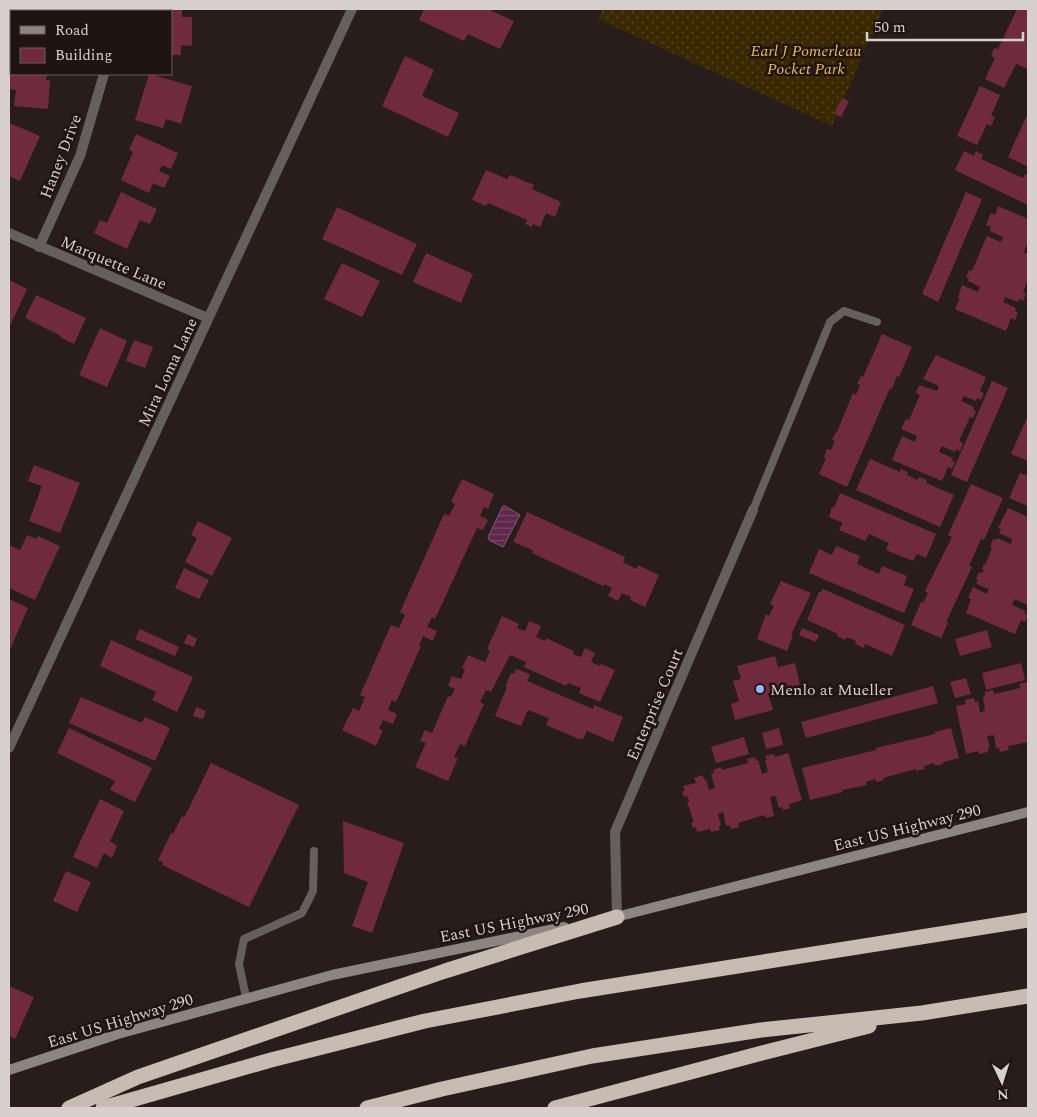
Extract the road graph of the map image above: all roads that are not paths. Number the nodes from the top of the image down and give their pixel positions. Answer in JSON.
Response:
{"nodes":[{"id":1,"x":352,"y":9,"type":"edge"},
{"id":2,"x":104,"y":75,"type":"edge"},
{"id":3,"x":9,"y":233,"type":"edge"},
{"id":4,"x":39,"y":247,"type":"junction"},
{"id":5,"x":208,"y":318,"type":"junction"},
{"id":6,"x":877,"y":322,"type":"dead end"},
{"id":7,"x":753,"y":510,"type":"joint"},
{"id":8,"x":9,"y":748,"type":"edge"},
{"id":9,"x":1028,"y":812,"type":"edge"},
{"id":10,"x":314,"y":851,"type":"dead end"},
{"id":11,"x":617,"y":917,"type":"junction"},
{"id":12,"x":1028,"y":920,"type":"edge"},
{"id":13,"x":1028,"y":996,"type":"edge"},
{"id":14,"x":246,"y":997,"type":"junction"},
{"id":15,"x":922,"y":1013,"type":"junction"},
{"id":16,"x":9,"y":1070,"type":"edge"},
{"id":17,"x":69,"y":1108,"type":"edge"},
{"id":18,"x":103,"y":1108,"type":"edge"},
{"id":19,"x":367,"y":1108,"type":"edge"},
{"id":20,"x":555,"y":1108,"type":"edge"}],
"edges":[{"from":1,"to":5,"type":"street","name":"Mira Loma Lane"},
{"from":2,"to":4,"type":"street","name":"Haney Drive"},
{"from":3,"to":4,"type":"street","name":"Marquette Lane"},
{"from":4,"to":5,"type":"street","name":"Marquette Lane"},
{"from":5,"to":8,"type":"street","name":"Mira Loma Lane"},
{"from":6,"to":7,"type":"lane"},
{"from":7,"to":11,"type":"street","name":"Enterprise Court"},
{"from":9,"to":11,"type":"main road","name":"East US Highway 290"},
{"from":10,"to":14,"type":"lane"},
{"from":11,"to":14,"type":"main road","name":"East US Highway 290"},
{"from":11,"to":17,"type":"highway"},
{"from":12,"to":18,"type":"highway"},
{"from":13,"to":15,"type":"highway"},
{"from":14,"to":16,"type":"main road","name":"East US Highway 290"},
{"from":15,"to":19,"type":"highway"},
{"from":15,"to":20,"type":"highway"}]}
